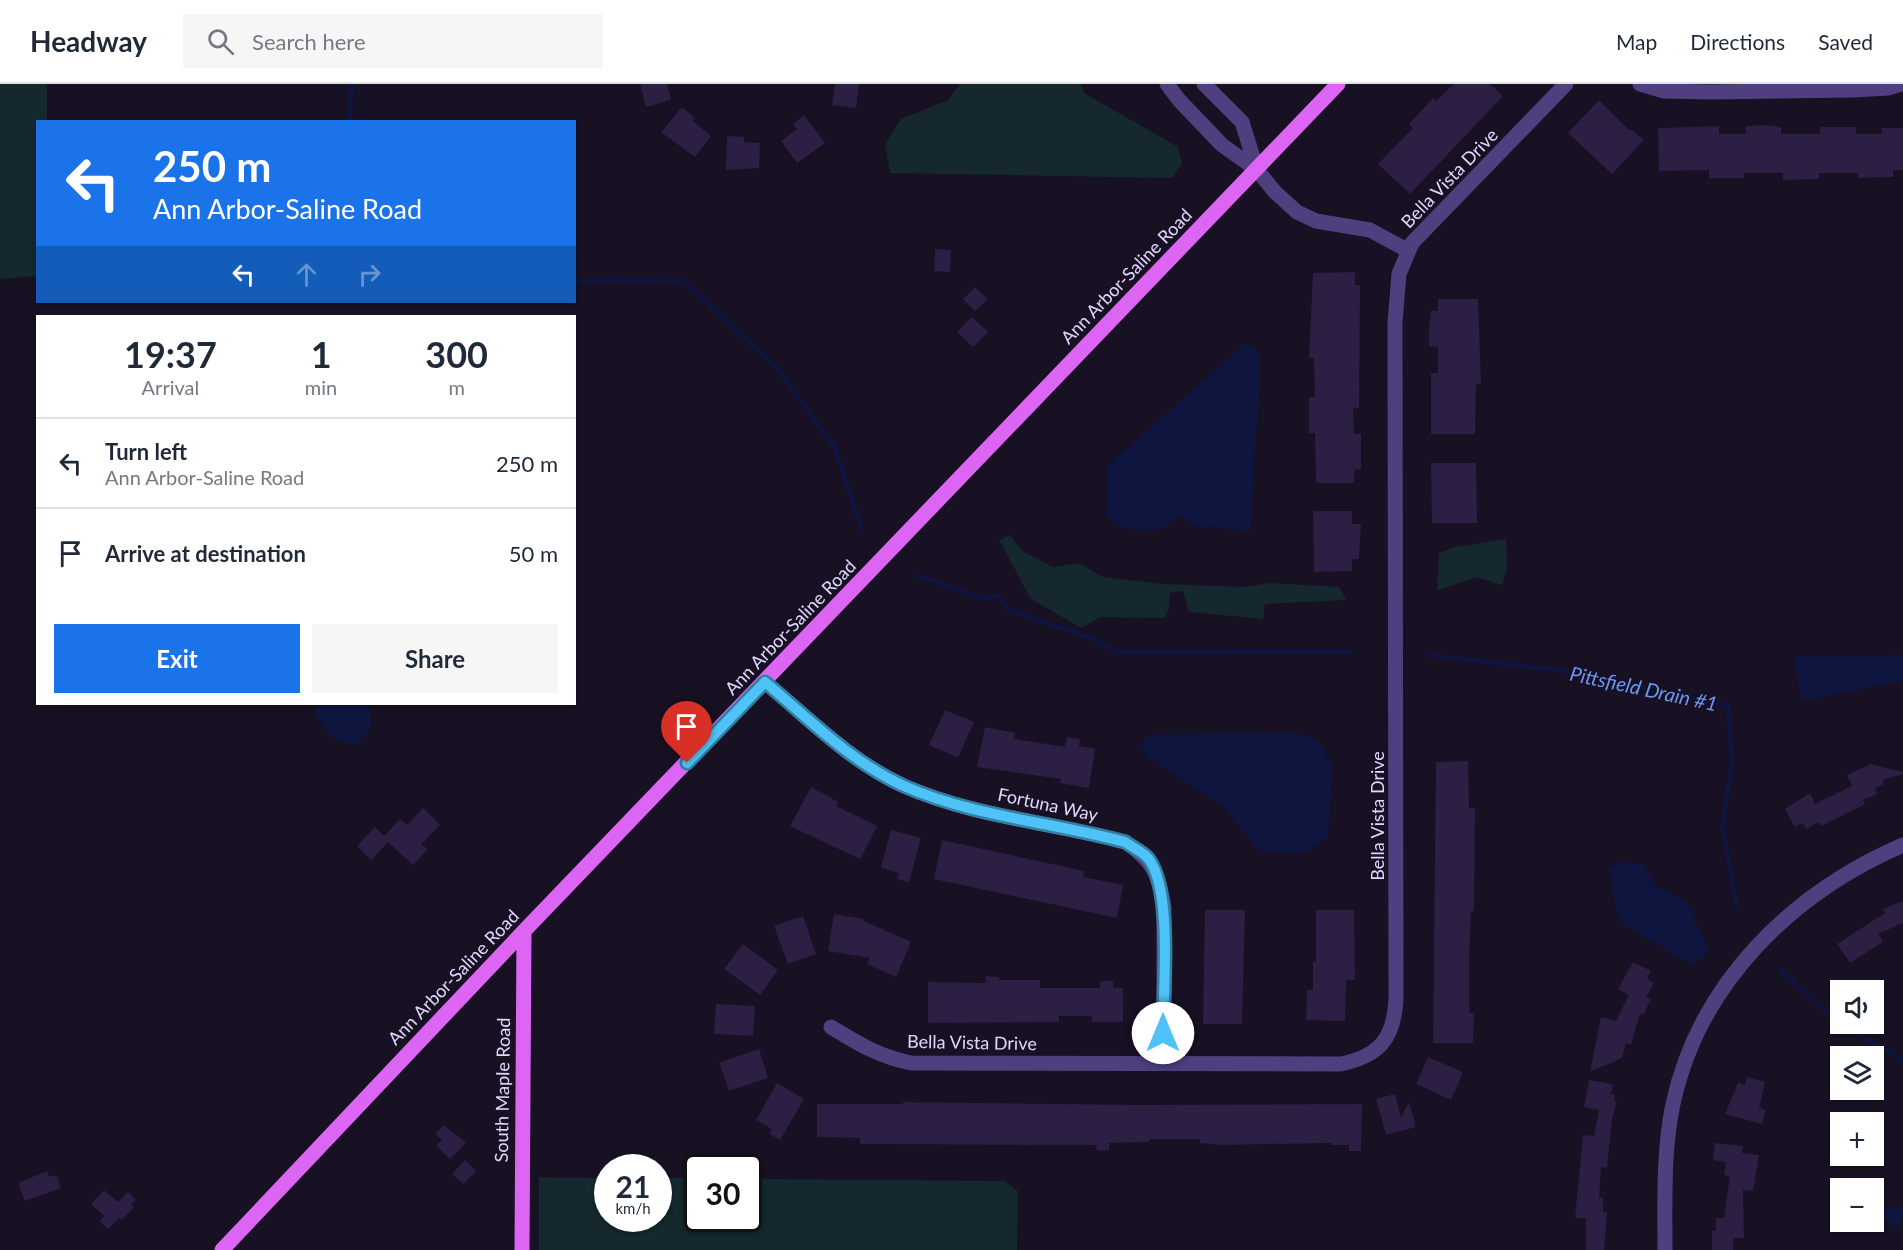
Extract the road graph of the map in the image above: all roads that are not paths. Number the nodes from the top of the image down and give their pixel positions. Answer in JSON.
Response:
{"nodes":[{"id":1,"x":1167,"y":84,"type":"edge"},
{"id":2,"x":1204,"y":84,"type":"edge"},
{"id":3,"x":1338,"y":84,"type":"edge"},
{"id":4,"x":1566,"y":84,"type":"edge"},
{"id":5,"x":1641,"y":84,"type":"edge"},
{"id":6,"x":1900,"y":84,"type":"edge"},
{"id":7,"x":1257,"y":170,"type":"junction"},
{"id":8,"x":1407,"y":250,"type":"junction"},
{"id":9,"x":765,"y":682,"type":"junction"},
{"id":10,"x":1903,"y":845,"type":"edge"},
{"id":11,"x":524,"y":931,"type":"junction"},
{"id":12,"x":831,"y":1028,"type":"dead end"},
{"id":13,"x":1164,"y":1063,"type":"junction"},
{"id":14,"x":222,"y":1250,"type":"edge"},
{"id":15,"x":522,"y":1250,"type":"edge"},
{"id":16,"x":1665,"y":1250,"type":"edge"}],
"edges":[{"from":1,"to":7,"type":"street"},
{"from":2,"to":7,"type":"street"},
{"from":3,"to":7,"type":"main road","name":"Ann Arbor-Saline Road"},
{"from":4,"to":8,"type":"street","name":"Bella Vista Drive"},
{"from":5,"to":6,"type":"street"},
{"from":7,"to":8,"type":"street"},
{"from":7,"to":9,"type":"main road","name":"Ann Arbor-Saline Road"},
{"from":8,"to":13,"type":"street","name":"Bella Vista Drive"},
{"from":9,"to":11,"type":"main road","name":"Ann Arbor-Saline Road"},
{"from":9,"to":13,"type":"street","name":"Fortuna Way"},
{"from":10,"to":16,"type":"street"},
{"from":11,"to":14,"type":"main road","name":"Ann Arbor-Saline Road"},
{"from":11,"to":15,"type":"main road","name":"South Maple Road"},
{"from":12,"to":13,"type":"street","name":"Bella Vista Drive"}]}
